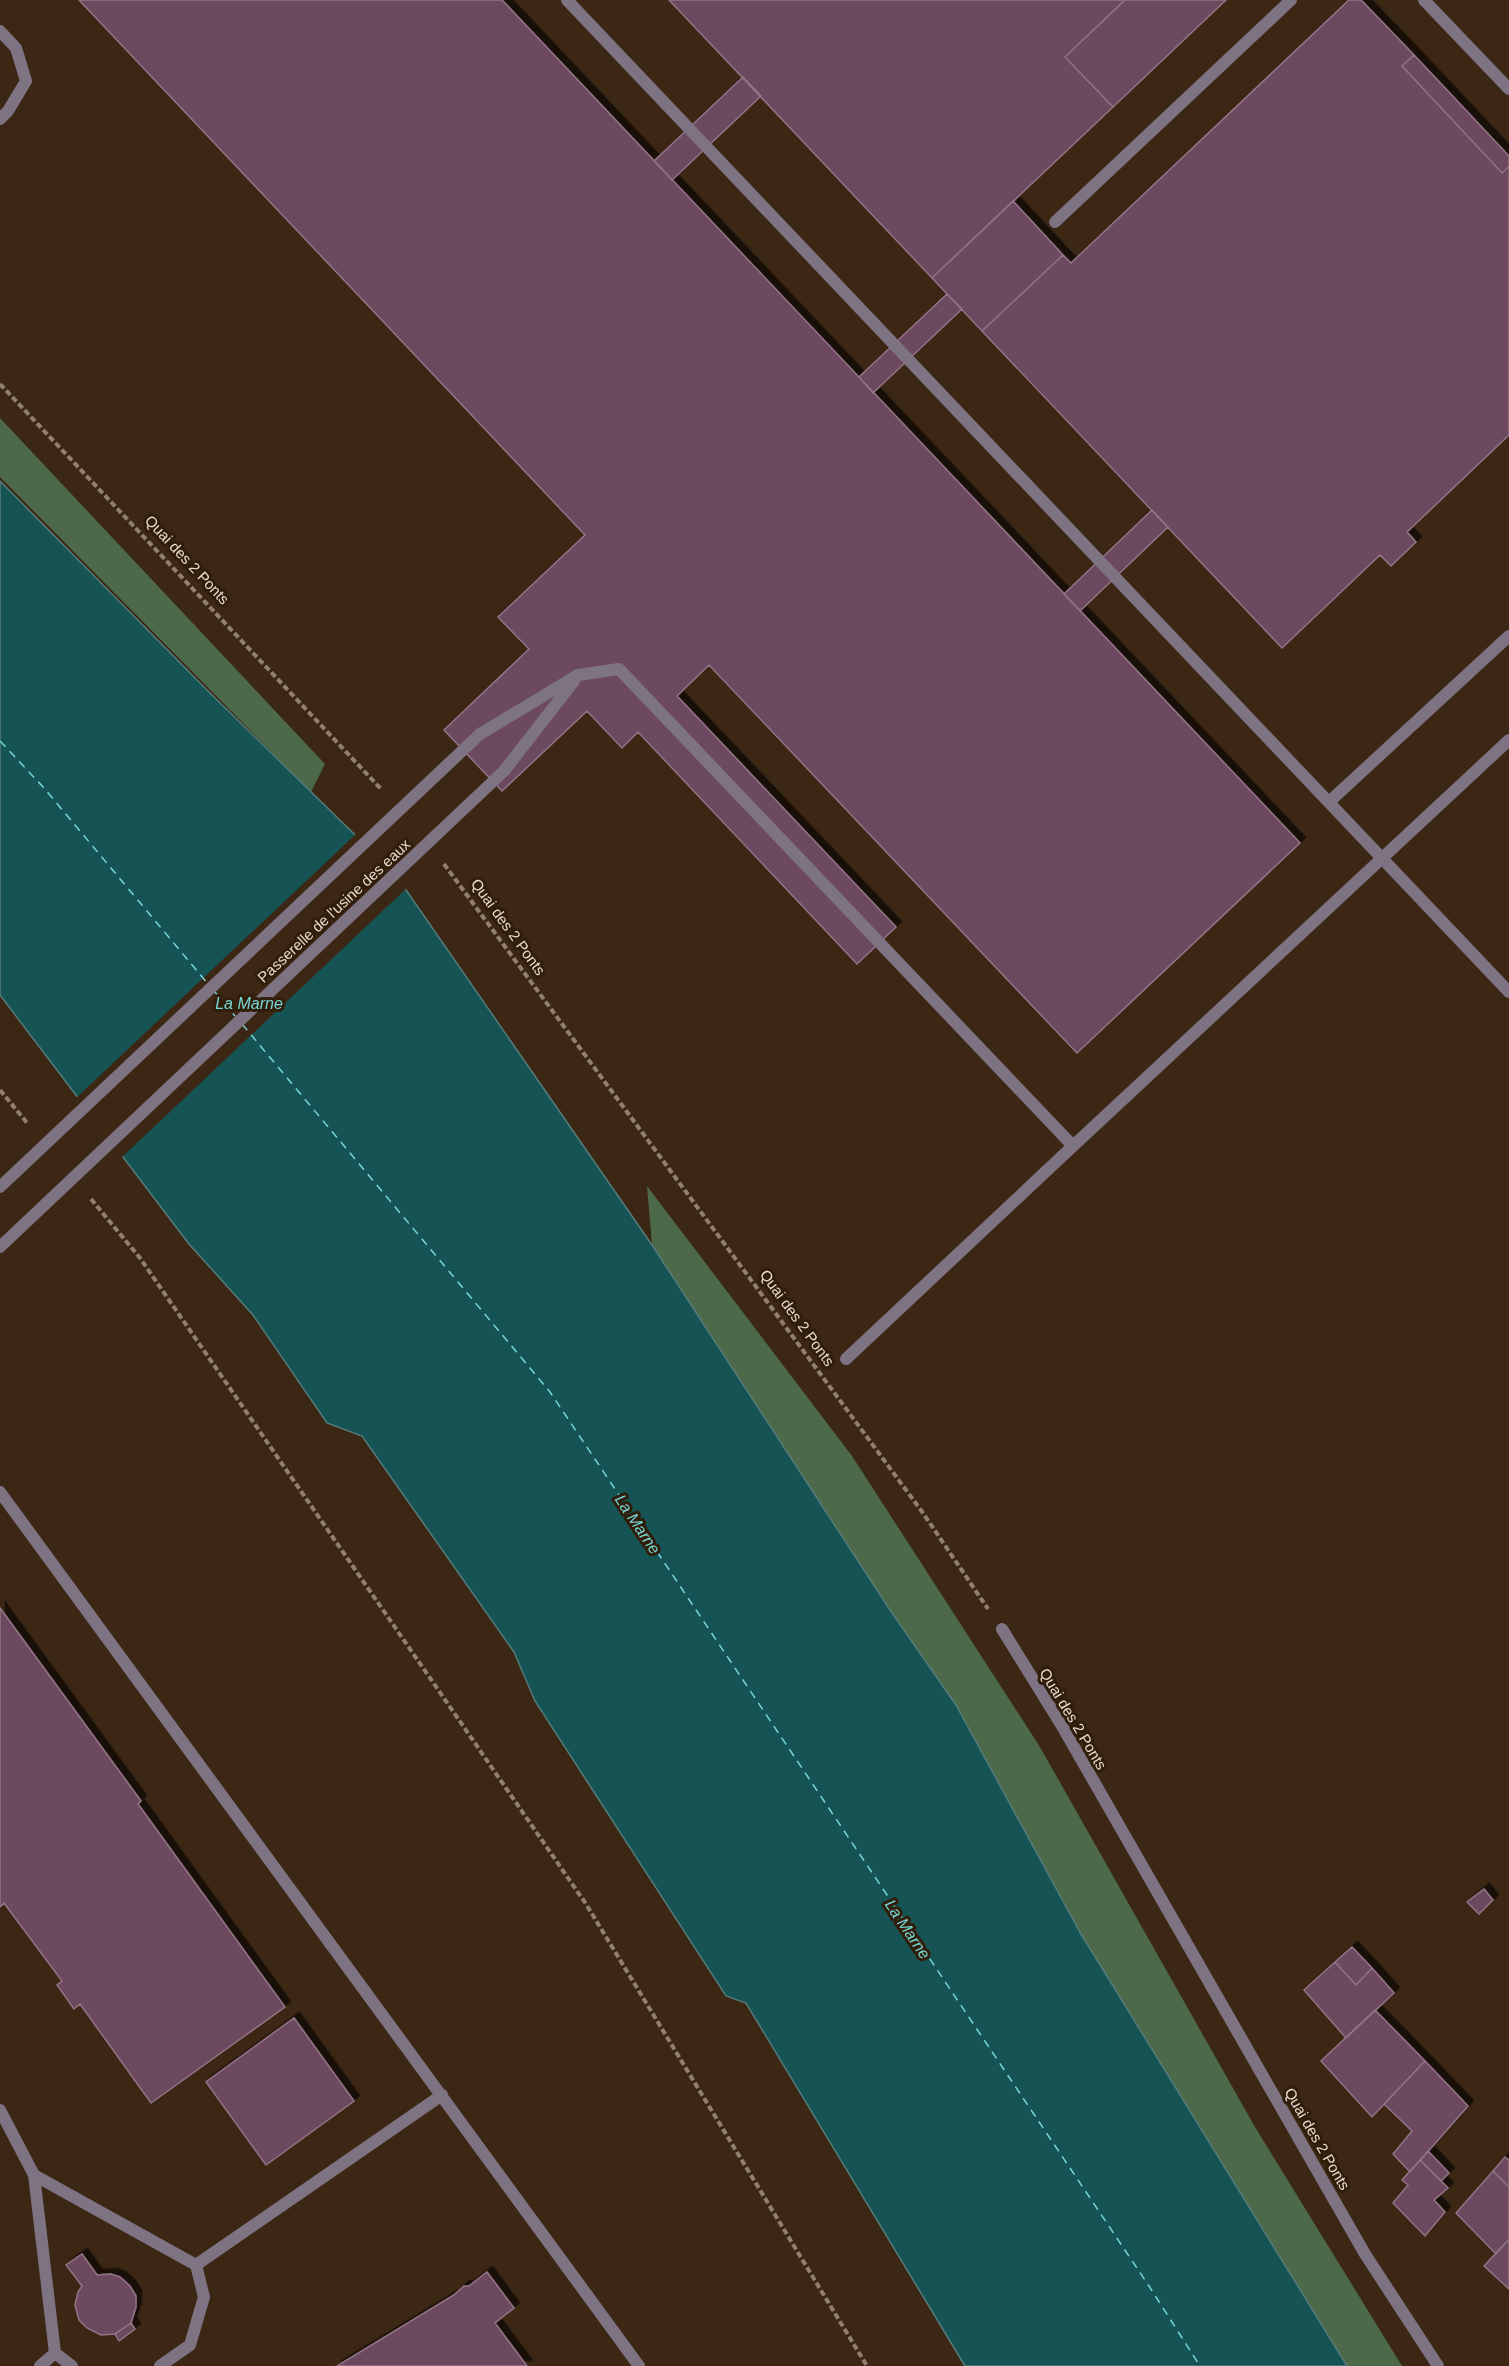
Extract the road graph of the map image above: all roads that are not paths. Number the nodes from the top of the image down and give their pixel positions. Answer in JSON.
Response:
{"nodes":[{"id":1,"x":567,"y":0,"type":"edge"},
{"id":2,"x":1291,"y":0,"type":"edge"},
{"id":3,"x":1424,"y":0,"type":"edge"},
{"id":4,"x":0,"y":31,"type":"edge"},
{"id":5,"x":1509,"y":89,"type":"edge"},
{"id":6,"x":0,"y":119,"type":"edge"},
{"id":7,"x":1055,"y":222,"type":"dead end"},
{"id":8,"x":1509,"y":636,"type":"edge"},
{"id":9,"x":578,"y":675,"type":"junction"},
{"id":10,"x":1509,"y":740,"type":"edge"},
{"id":11,"x":1329,"y":802,"type":"junction"},
{"id":12,"x":1383,"y":859,"type":"junction"},
{"id":13,"x":1509,"y":992,"type":"edge"},
{"id":14,"x":1073,"y":1146,"type":"junction"},
{"id":15,"x":0,"y":1186,"type":"edge"},
{"id":16,"x":0,"y":1247,"type":"edge"},
{"id":17,"x":846,"y":1359,"type":"dead end"},
{"id":18,"x":0,"y":1492,"type":"edge"},
{"id":19,"x":1002,"y":1629,"type":"road end"},
{"id":20,"x":442,"y":2095,"type":"junction"},
{"id":21,"x":0,"y":2110,"type":"edge"},
{"id":22,"x":34,"y":2175,"type":"junction"},
{"id":23,"x":196,"y":2265,"type":"junction"},
{"id":24,"x":56,"y":2353,"type":"junction"},
{"id":25,"x":40,"y":2366,"type":"edge"},
{"id":26,"x":72,"y":2366,"type":"edge"},
{"id":27,"x":160,"y":2366,"type":"edge"},
{"id":28,"x":639,"y":2366,"type":"edge"},
{"id":29,"x":1438,"y":2366,"type":"edge"}],
"edges":[{"from":1,"to":11,"type":"street"},
{"from":2,"to":7,"type":"street"},
{"from":3,"to":5,"type":"street"},
{"from":4,"to":6,"type":"street"},
{"from":8,"to":11,"type":"street"},
{"from":9,"to":14,"type":"street"},
{"from":9,"to":15,"type":"street","name":"Passerelle de l'usine des eaux","bridge":true},
{"from":9,"to":16,"type":"street","name":"Passerelle de l'usine des eaux","bridge":true},
{"from":10,"to":12,"type":"street"},
{"from":11,"to":12,"type":"street"},
{"from":12,"to":13,"type":"street"},
{"from":12,"to":14,"type":"street"},
{"from":14,"to":17,"type":"street"},
{"from":18,"to":20,"type":"street"},
{"from":19,"to":29,"type":"street","name":"Quai des 2 Ponts"},
{"from":20,"to":23,"type":"street"},
{"from":20,"to":28,"type":"street"},
{"from":21,"to":22,"type":"street"},
{"from":22,"to":23,"type":"street"},
{"from":22,"to":24,"type":"street"},
{"from":23,"to":27,"type":"street"},
{"from":24,"to":25,"type":"street"},
{"from":24,"to":26,"type":"street"}]}
